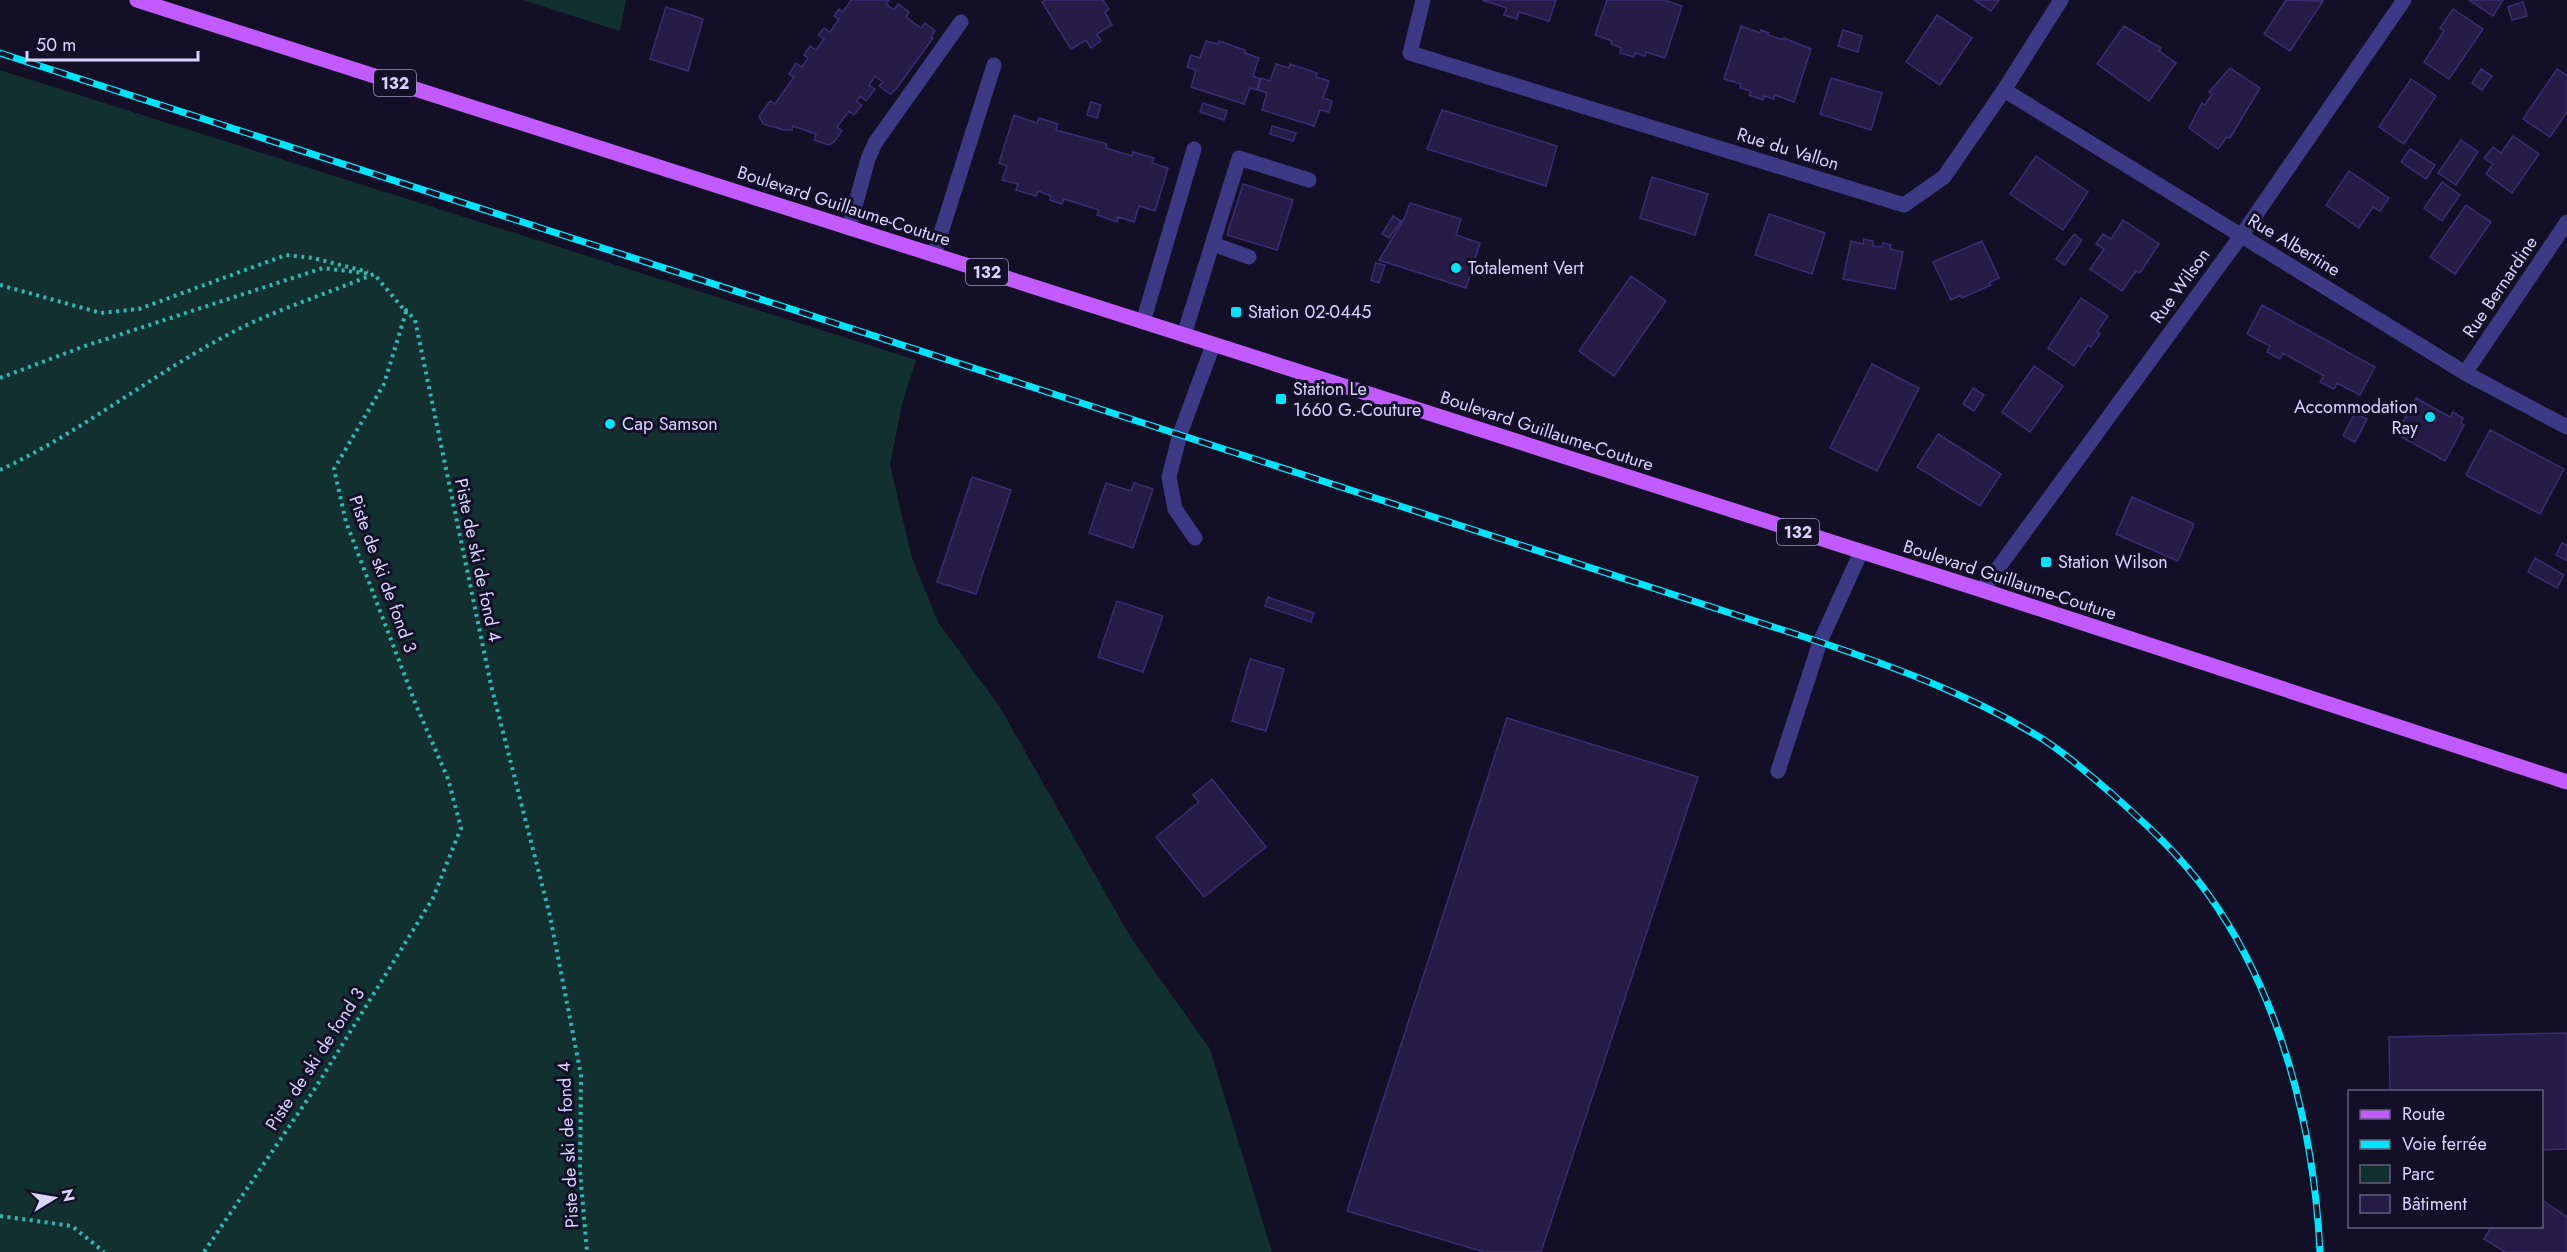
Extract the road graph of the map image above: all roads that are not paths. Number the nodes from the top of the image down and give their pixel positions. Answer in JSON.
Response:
{"nodes":[{"id":1,"x":137,"y":0,"type":"edge"},
{"id":2,"x":1423,"y":0,"type":"edge"},
{"id":3,"x":2061,"y":0,"type":"edge"},
{"id":4,"x":2404,"y":0,"type":"edge"},
{"id":5,"x":961,"y":22,"type":"dead end"},
{"id":6,"x":994,"y":65,"type":"dead end"},
{"id":7,"x":2004,"y":90,"type":"junction"},
{"id":8,"x":1194,"y":149,"type":"dead end"},
{"id":9,"x":1309,"y":180,"type":"dead end"},
{"id":10,"x":2567,"y":222,"type":"edge"},
{"id":11,"x":849,"y":228,"type":"junction"},
{"id":12,"x":2241,"y":236,"type":"junction"},
{"id":13,"x":1213,"y":244,"type":"junction"},
{"id":14,"x":934,"y":255,"type":"junction"},
{"id":15,"x":1249,"y":257,"type":"dead end"},
{"id":16,"x":1143,"y":322,"type":"junction"},
{"id":17,"x":1184,"y":335,"type":"junction"},
{"id":18,"x":1213,"y":345,"type":"junction"},
{"id":19,"x":2465,"y":373,"type":"junction"},
{"id":20,"x":2567,"y":427,"type":"edge"},
{"id":21,"x":1195,"y":538,"type":"dead end"},
{"id":22,"x":1861,"y":552,"type":"junction"},
{"id":23,"x":1982,"y":591,"type":"junction"},
{"id":24,"x":1778,"y":771,"type":"dead end"},
{"id":25,"x":2567,"y":782,"type":"edge"}],
"edges":[{"from":1,"to":11,"type":"main road","name":"Boulevard Guillaume-Couture","number":"132"},
{"from":2,"to":7,"type":"street","name":"Rue du Vallon"},
{"from":3,"to":7,"type":"street","name":"Rue du Vallon"},
{"from":4,"to":12,"type":"street","name":"Rue Wilson"},
{"from":5,"to":11,"type":"street"},
{"from":6,"to":14,"type":"street"},
{"from":7,"to":12,"type":"street","name":"Rue Albertine"},
{"from":8,"to":16,"type":"street"},
{"from":9,"to":13,"type":"street"},
{"from":10,"to":19,"type":"street","name":"Rue Bernardine"},
{"from":11,"to":14,"type":"main road","name":"Boulevard Guillaume-Couture","number":"132"},
{"from":12,"to":19,"type":"street","name":"Rue Albertine"},
{"from":12,"to":23,"type":"street","name":"Rue Wilson"},
{"from":13,"to":15,"type":"street"},
{"from":13,"to":17,"type":"street"},
{"from":14,"to":16,"type":"main road","name":"Boulevard Guillaume-Couture","number":"132"},
{"from":16,"to":17,"type":"main road","name":"Boulevard Guillaume-Couture","number":"132"},
{"from":17,"to":18,"type":"main road","name":"Boulevard Guillaume-Couture","number":"132"},
{"from":18,"to":21,"type":"street"},
{"from":18,"to":22,"type":"main road","name":"Boulevard Guillaume-Couture","number":"132"},
{"from":19,"to":20,"type":"street","name":"Rue Albertine"},
{"from":22,"to":23,"type":"main road","name":"Boulevard Guillaume-Couture","number":"132"},
{"from":22,"to":24,"type":"street"},
{"from":23,"to":25,"type":"main road","name":"Boulevard Guillaume-Couture","number":"132"}]}
